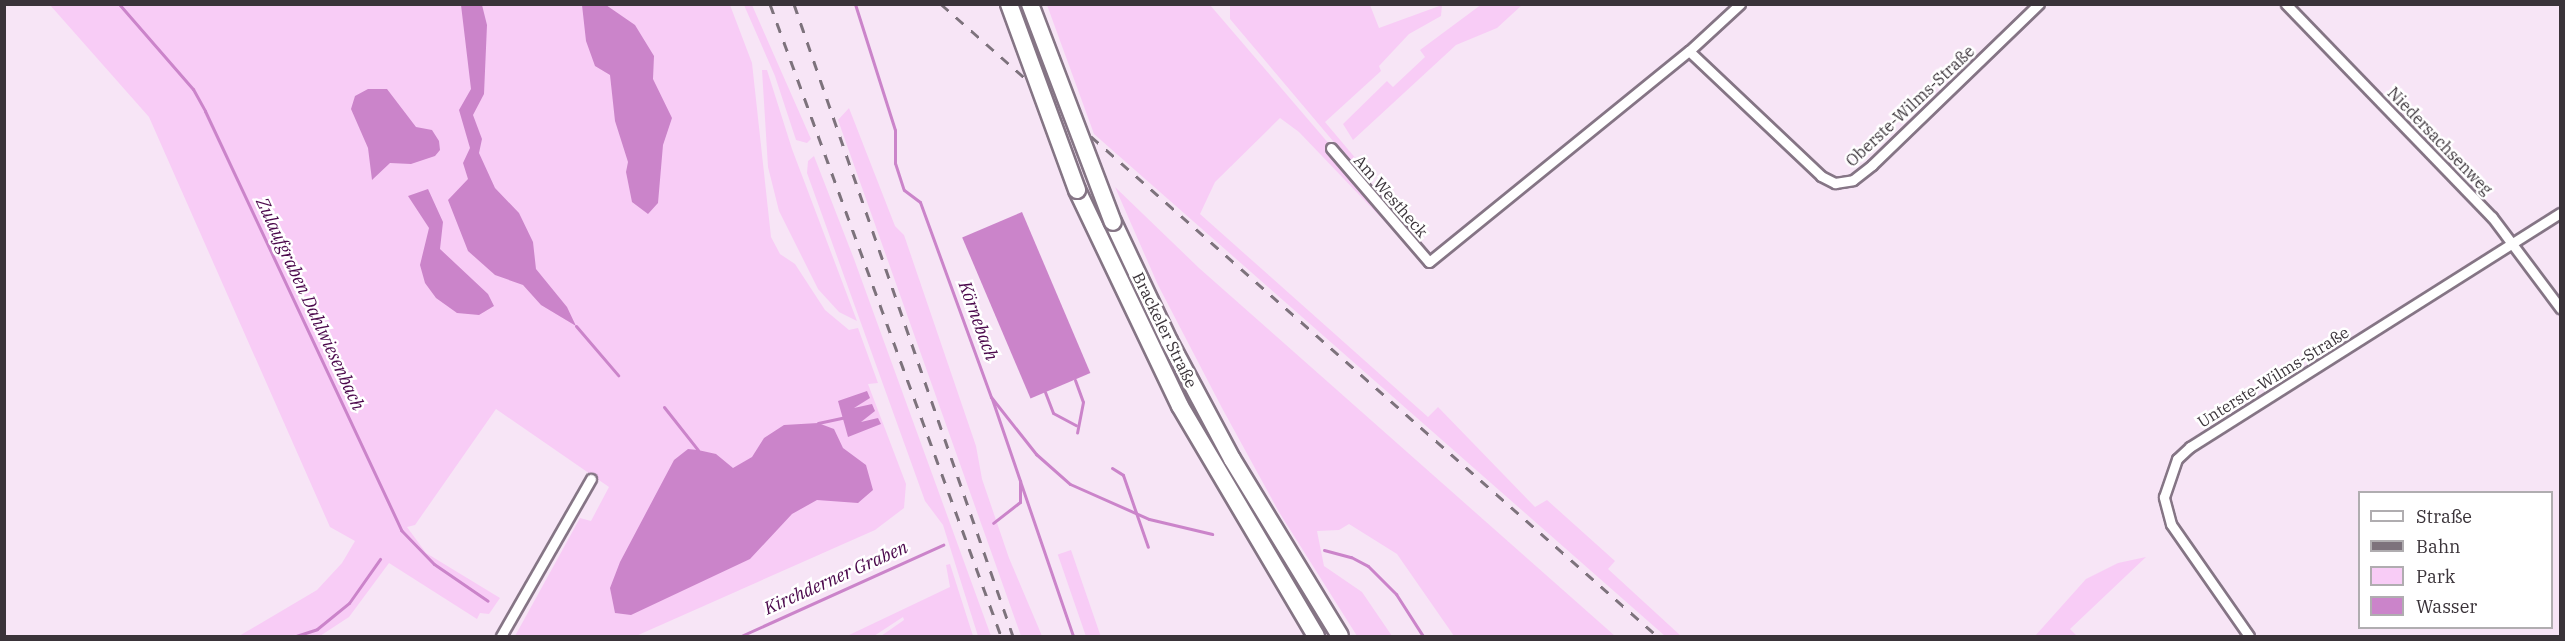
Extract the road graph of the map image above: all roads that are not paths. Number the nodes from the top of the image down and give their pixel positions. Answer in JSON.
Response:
{"nodes":[{"id":1,"x":1009,"y":4,"type":"edge"},
{"id":2,"x":1030,"y":4,"type":"edge"},
{"id":3,"x":1740,"y":4,"type":"edge"},
{"id":4,"x":2039,"y":4,"type":"edge"},
{"id":5,"x":2286,"y":4,"type":"edge"},
{"id":6,"x":1689,"y":51,"type":"junction"},
{"id":7,"x":1331,"y":148,"type":"dead end"},
{"id":8,"x":2560,"y":213,"type":"edge"},
{"id":9,"x":2511,"y":243,"type":"junction"},
{"id":10,"x":2560,"y":308,"type":"edge"},
{"id":11,"x":591,"y":479,"type":"dead end"},
{"id":12,"x":501,"y":636,"type":"edge"},
{"id":13,"x":1316,"y":636,"type":"edge"},
{"id":14,"x":1340,"y":636,"type":"edge"},
{"id":15,"x":2249,"y":636,"type":"edge"}],
"edges":[{"from":1,"to":13,"type":"highway","name":"Brackeler Straße","bridge":true},
{"from":2,"to":14,"type":"highway","name":"Brackeler Straße","bridge":true},
{"from":3,"to":6,"type":"street"},
{"from":4,"to":6,"type":"street","name":"Oberste-Wilms-Straße"},
{"from":5,"to":9,"type":"street","name":"Niedersachsenweg"},
{"from":6,"to":7,"type":"street","name":"Am Westheck"},
{"from":8,"to":9,"type":"street","name":"Unterste-Wilms-Straße"},
{"from":9,"to":10,"type":"street","name":"Niedersachsenweg"},
{"from":9,"to":15,"type":"street","name":"Unterste-Wilms-Straße"},
{"from":11,"to":12,"type":"street"}]}
